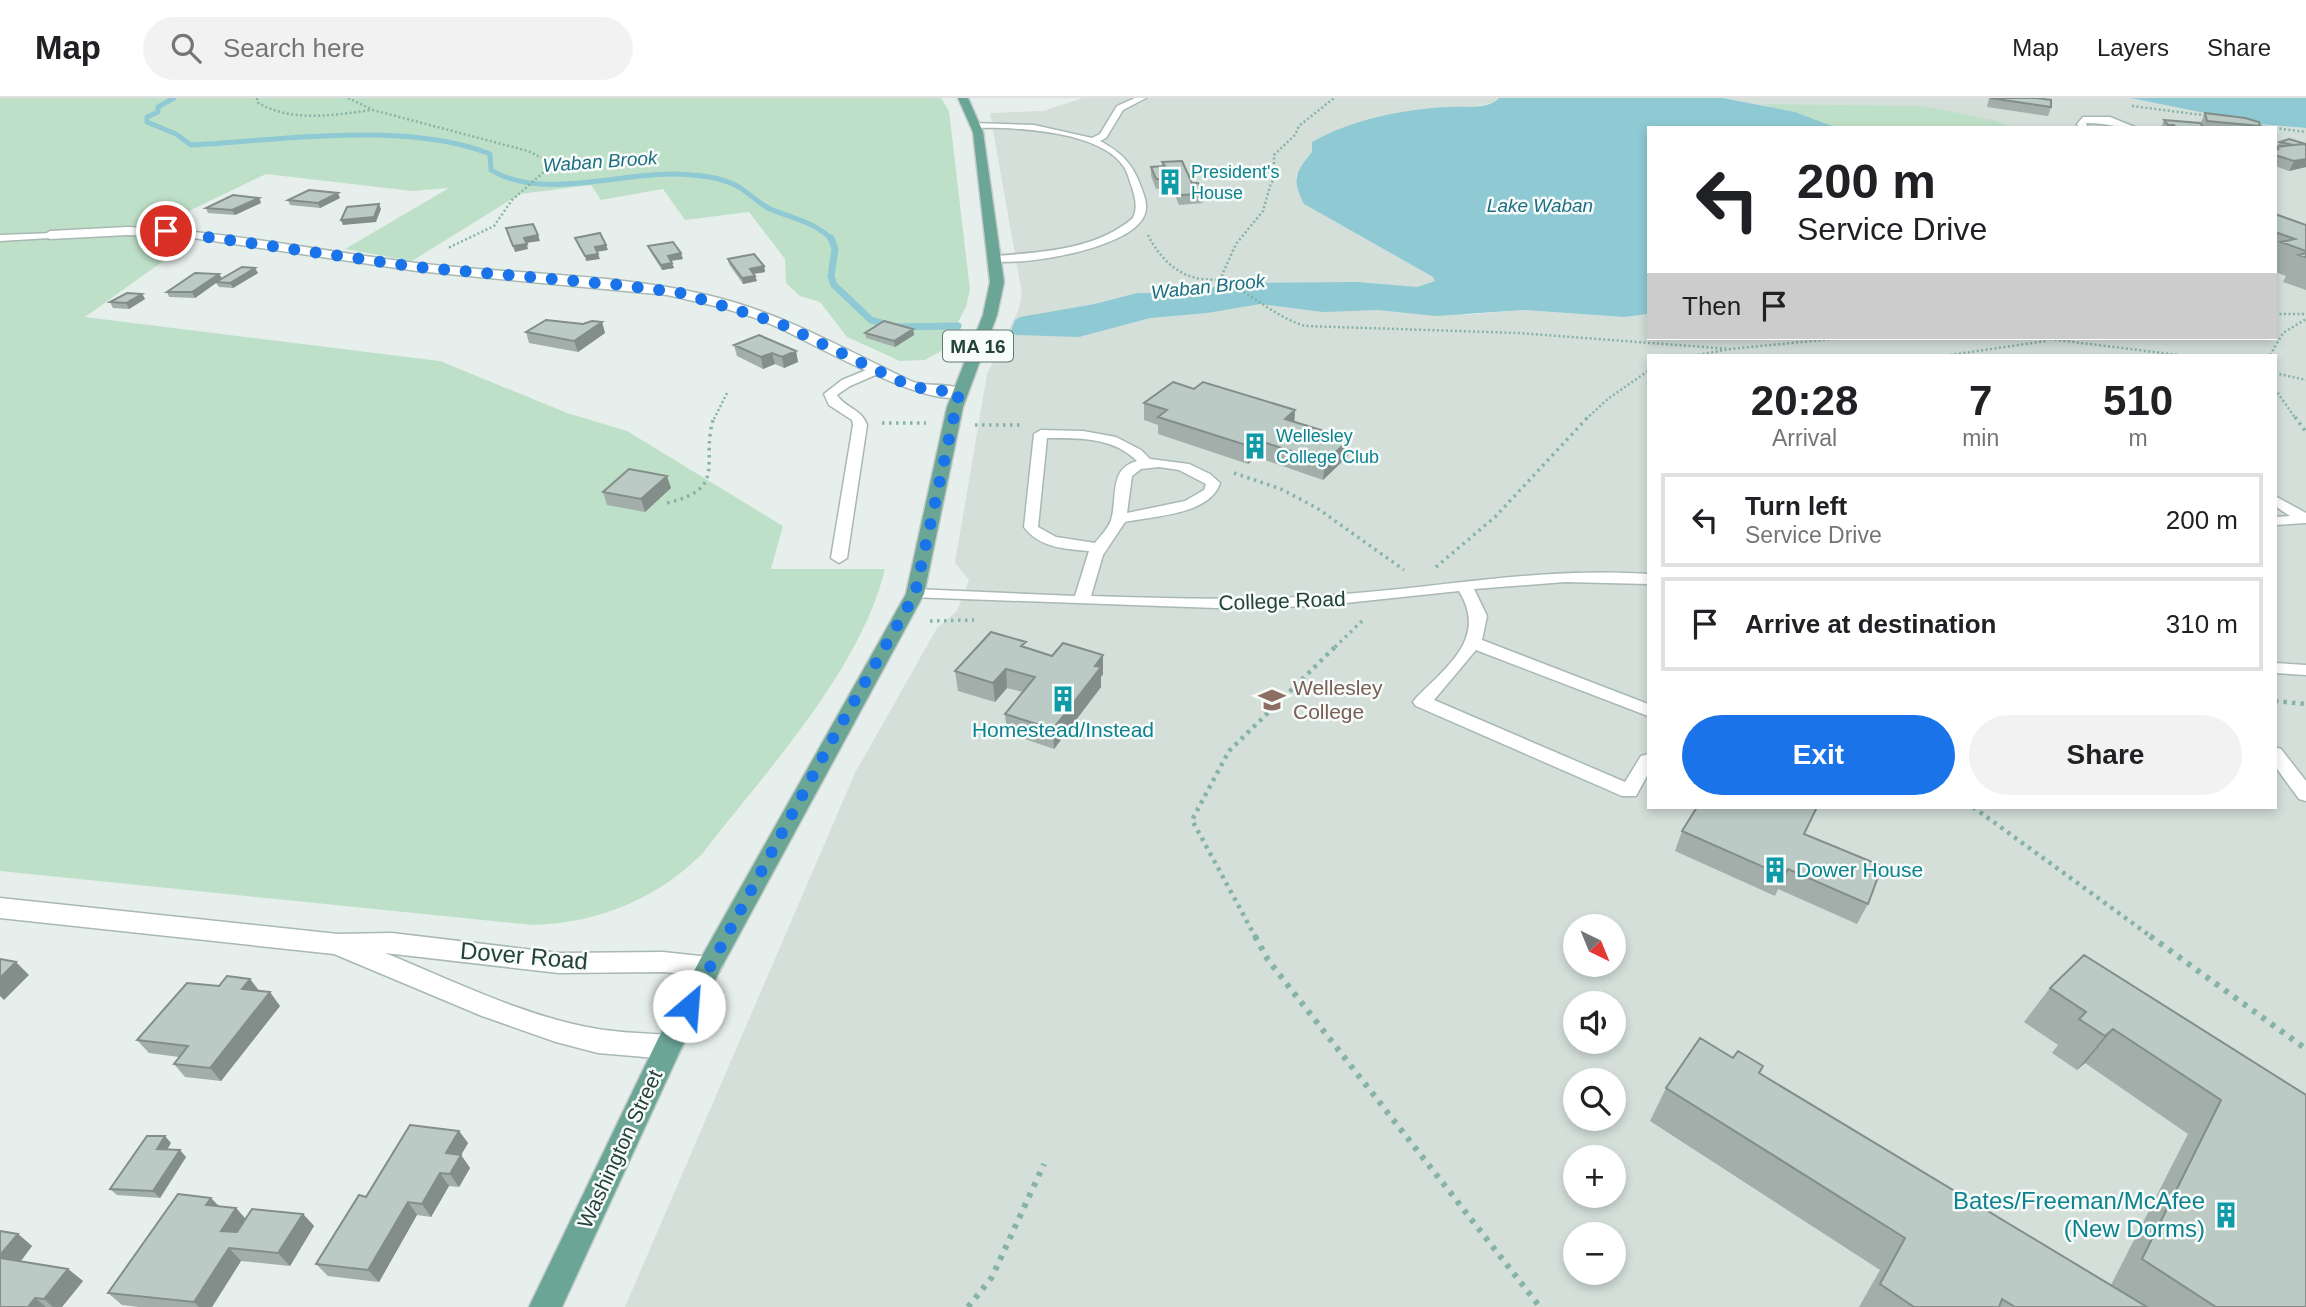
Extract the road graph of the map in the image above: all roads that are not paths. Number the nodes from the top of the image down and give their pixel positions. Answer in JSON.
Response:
{"nodes":[{"id":1,"x":963,"y":98,"type":"edge"},
{"id":2,"x":1142,"y":98,"type":"edge"},
{"id":3,"x":977,"y":125,"type":"junction"},
{"id":4,"x":2082,"y":126,"type":"edge"},
{"id":5,"x":2126,"y":126,"type":"edge"},
{"id":6,"x":1091,"y":142,"type":"junction"},
{"id":7,"x":50,"y":235,"type":"joint"},
{"id":8,"x":0,"y":238,"type":"edge"},
{"id":9,"x":996,"y":259,"type":"junction"},
{"id":10,"x":876,"y":370,"type":"junction"},
{"id":11,"x":959,"y":393,"type":"junction"},
{"id":12,"x":1146,"y":463,"type":"junction"},
{"id":13,"x":2277,"y":500,"type":"edge"},
{"id":14,"x":1119,"y":519,"type":"junction"},
{"id":15,"x":2306,"y":519,"type":"edge"},
{"id":16,"x":2277,"y":522,"type":"edge"},
{"id":17,"x":1098,"y":548,"type":"junction"},
{"id":18,"x":839,"y":558,"type":"dead end"},
{"id":19,"x":1647,"y":579,"type":"edge"},
{"id":20,"x":1464,"y":586,"type":"junction"},
{"id":21,"x":915,"y":594,"type":"junction"},
{"id":22,"x":1082,"y":600,"type":"junction"},
{"id":23,"x":1474,"y":643,"type":"junction"},
{"id":24,"x":2277,"y":668,"type":"edge"},
{"id":25,"x":2306,"y":670,"type":"edge"},
{"id":26,"x":1647,"y":710,"type":"edge"},
{"id":27,"x":2277,"y":756,"type":"edge"},
{"id":28,"x":1647,"y":762,"type":"edge"},
{"id":29,"x":2306,"y":794,"type":"edge"},
{"id":30,"x":0,"y":908,"type":"edge"},
{"id":31,"x":338,"y":944,"type":"junction"},
{"id":32,"x":710,"y":965,"type":"junction"},
{"id":33,"x":668,"y":1047,"type":"junction"},
{"id":34,"x":545,"y":1307,"type":"edge"}],
"edges":[{"from":1,"to":3,"type":"main road","name":"Washington Street","number":"MA 16"},
{"from":2,"to":6,"type":"lane"},
{"from":3,"to":6,"type":"lane"},
{"from":3,"to":9,"type":"main road","name":"Washington Street","number":"MA 16"},
{"from":4,"to":5,"type":"lane"},
{"from":6,"to":9,"type":"lane"},
{"from":7,"to":8,"type":"lane"},
{"from":7,"to":10,"type":"street"},
{"from":9,"to":11,"type":"main road","name":"Washington Street","number":"MA 16"},
{"from":10,"to":11,"type":"street"},
{"from":10,"to":18,"type":"lane"},
{"from":11,"to":21,"type":"main road","name":"Washington Street","number":"MA 16"},
{"from":12,"to":14,"type":"lane"},
{"from":12,"to":14,"type":"lane"},
{"from":12,"to":17,"type":"lane"},
{"from":13,"to":15,"type":"lane"},
{"from":14,"to":17,"type":"lane"},
{"from":15,"to":16,"type":"lane"},
{"from":17,"to":22,"type":"lane"},
{"from":19,"to":20,"type":"lane","name":"College Road"},
{"from":20,"to":22,"type":"lane","name":"College Road"},
{"from":20,"to":23,"type":"lane"},
{"from":21,"to":22,"type":"lane","name":"College Road"},
{"from":21,"to":32,"type":"main road","name":"Washington Street","number":"MA 16"},
{"from":23,"to":26,"type":"lane"},
{"from":23,"to":28,"type":"lane"},
{"from":24,"to":25,"type":"lane"},
{"from":27,"to":29,"type":"lane"},
{"from":30,"to":31,"type":"street","name":"Dover Road"},
{"from":31,"to":32,"type":"street","name":"Dover Road"},
{"from":31,"to":33,"type":"street","name":"Dover Road"},
{"from":32,"to":33,"type":"main road","name":"Washington Street","number":"MA 16"},
{"from":33,"to":34,"type":"main road","name":"Washington Street","number":"MA 16"}]}
